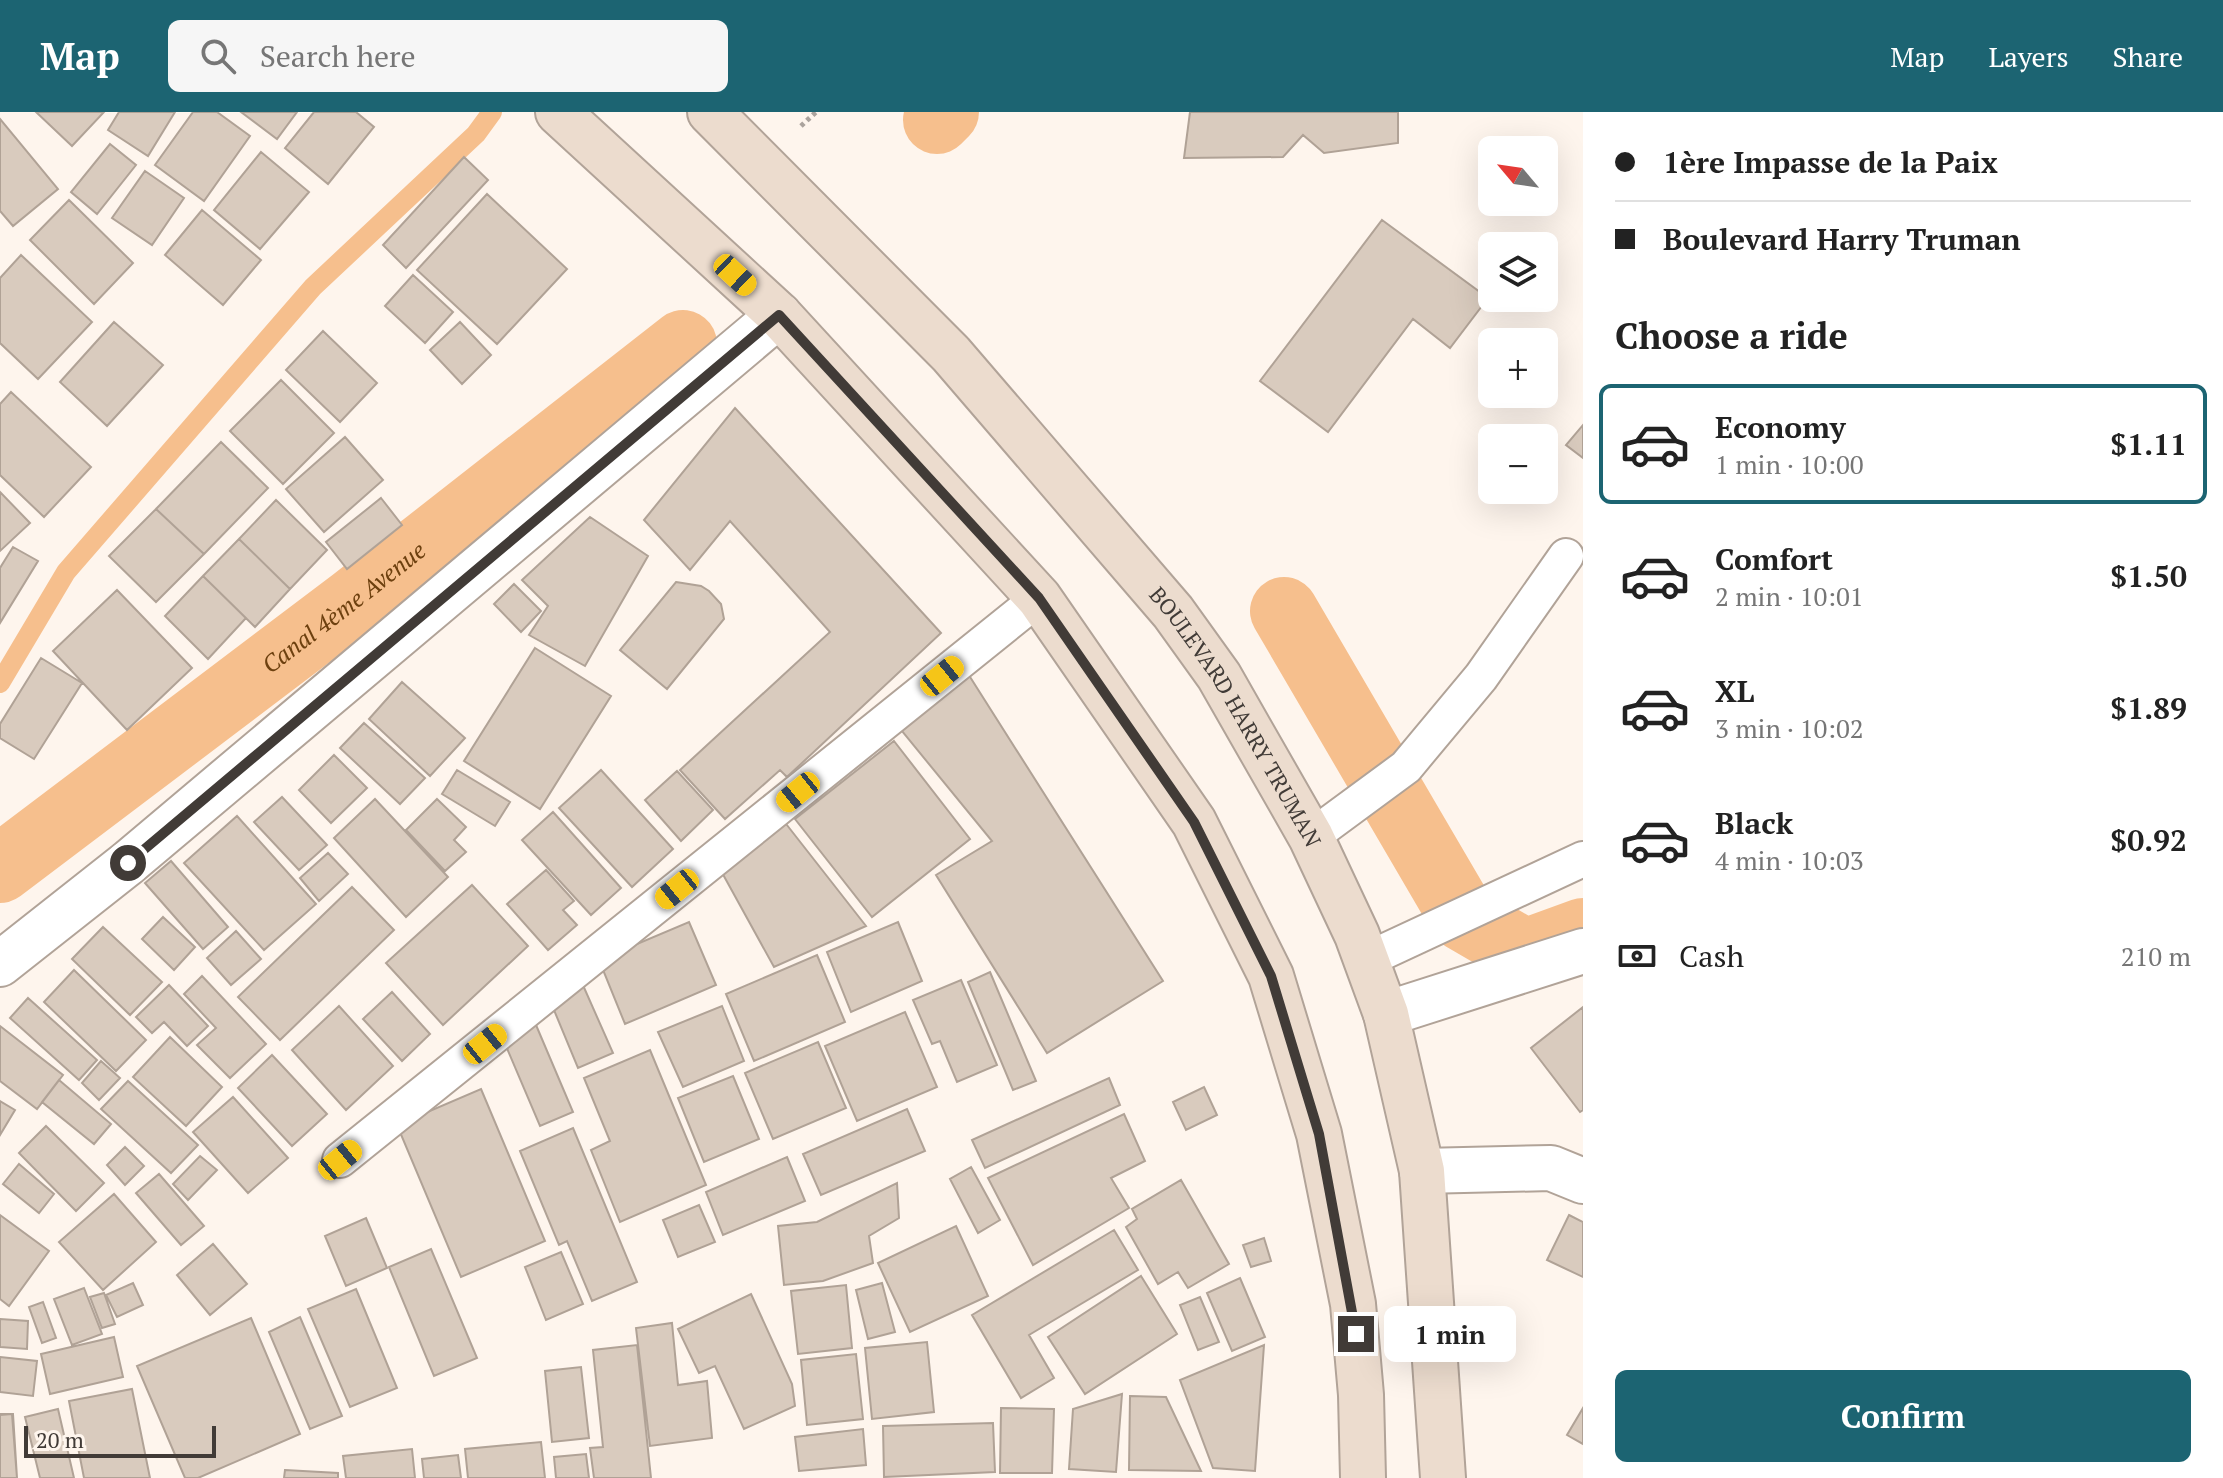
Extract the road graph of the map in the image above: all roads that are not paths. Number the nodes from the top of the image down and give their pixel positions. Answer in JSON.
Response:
{"nodes":[{"id":1,"x":558,"y":112,"type":"edge"},
{"id":2,"x":710,"y":112,"type":"edge"},
{"id":3,"x":779,"y":315,"type":"junction"},
{"id":4,"x":1566,"y":556,"type":"dead end"},
{"id":5,"x":1039,"y":598,"type":"junction"},
{"id":6,"x":1311,"y":837,"type":"junction"},
{"id":7,"x":1583,"y":859,"type":"edge"},
{"id":8,"x":1583,"y":951,"type":"edge"},
{"id":9,"x":1366,"y":960,"type":"junction"},
{"id":10,"x":0,"y":964,"type":"edge"},
{"id":11,"x":1386,"y":1014,"type":"junction"},
{"id":12,"x":340,"y":1160,"type":"dead end"},
{"id":13,"x":1422,"y":1171,"type":"junction"},
{"id":14,"x":1583,"y":1181,"type":"edge"},
{"id":15,"x":1363,"y":1478,"type":"edge"},
{"id":16,"x":1443,"y":1478,"type":"edge"}],
"edges":[{"from":1,"to":3,"type":"main road"},
{"from":2,"to":6,"type":"main road","name":"BOULEVARD HARRY TRUMAN"},
{"from":3,"to":5,"type":"main road"},
{"from":3,"to":10,"type":"street"},
{"from":4,"to":6,"type":"lane"},
{"from":5,"to":12,"type":"lane"},
{"from":5,"to":15,"type":"main road"},
{"from":6,"to":9,"type":"main road","name":"BOULEVARD HARRY TRUMAN"},
{"from":7,"to":9,"type":"lane"},
{"from":8,"to":11,"type":"street"},
{"from":9,"to":11,"type":"main road","name":"BOULEVARD HARRY TRUMAN"},
{"from":11,"to":13,"type":"main road","name":"BOULEVARD HARRY TRUMAN"},
{"from":13,"to":14,"type":"street"},
{"from":13,"to":16,"type":"main road","name":"BOULEVARD HARRY TRUMAN"}]}
